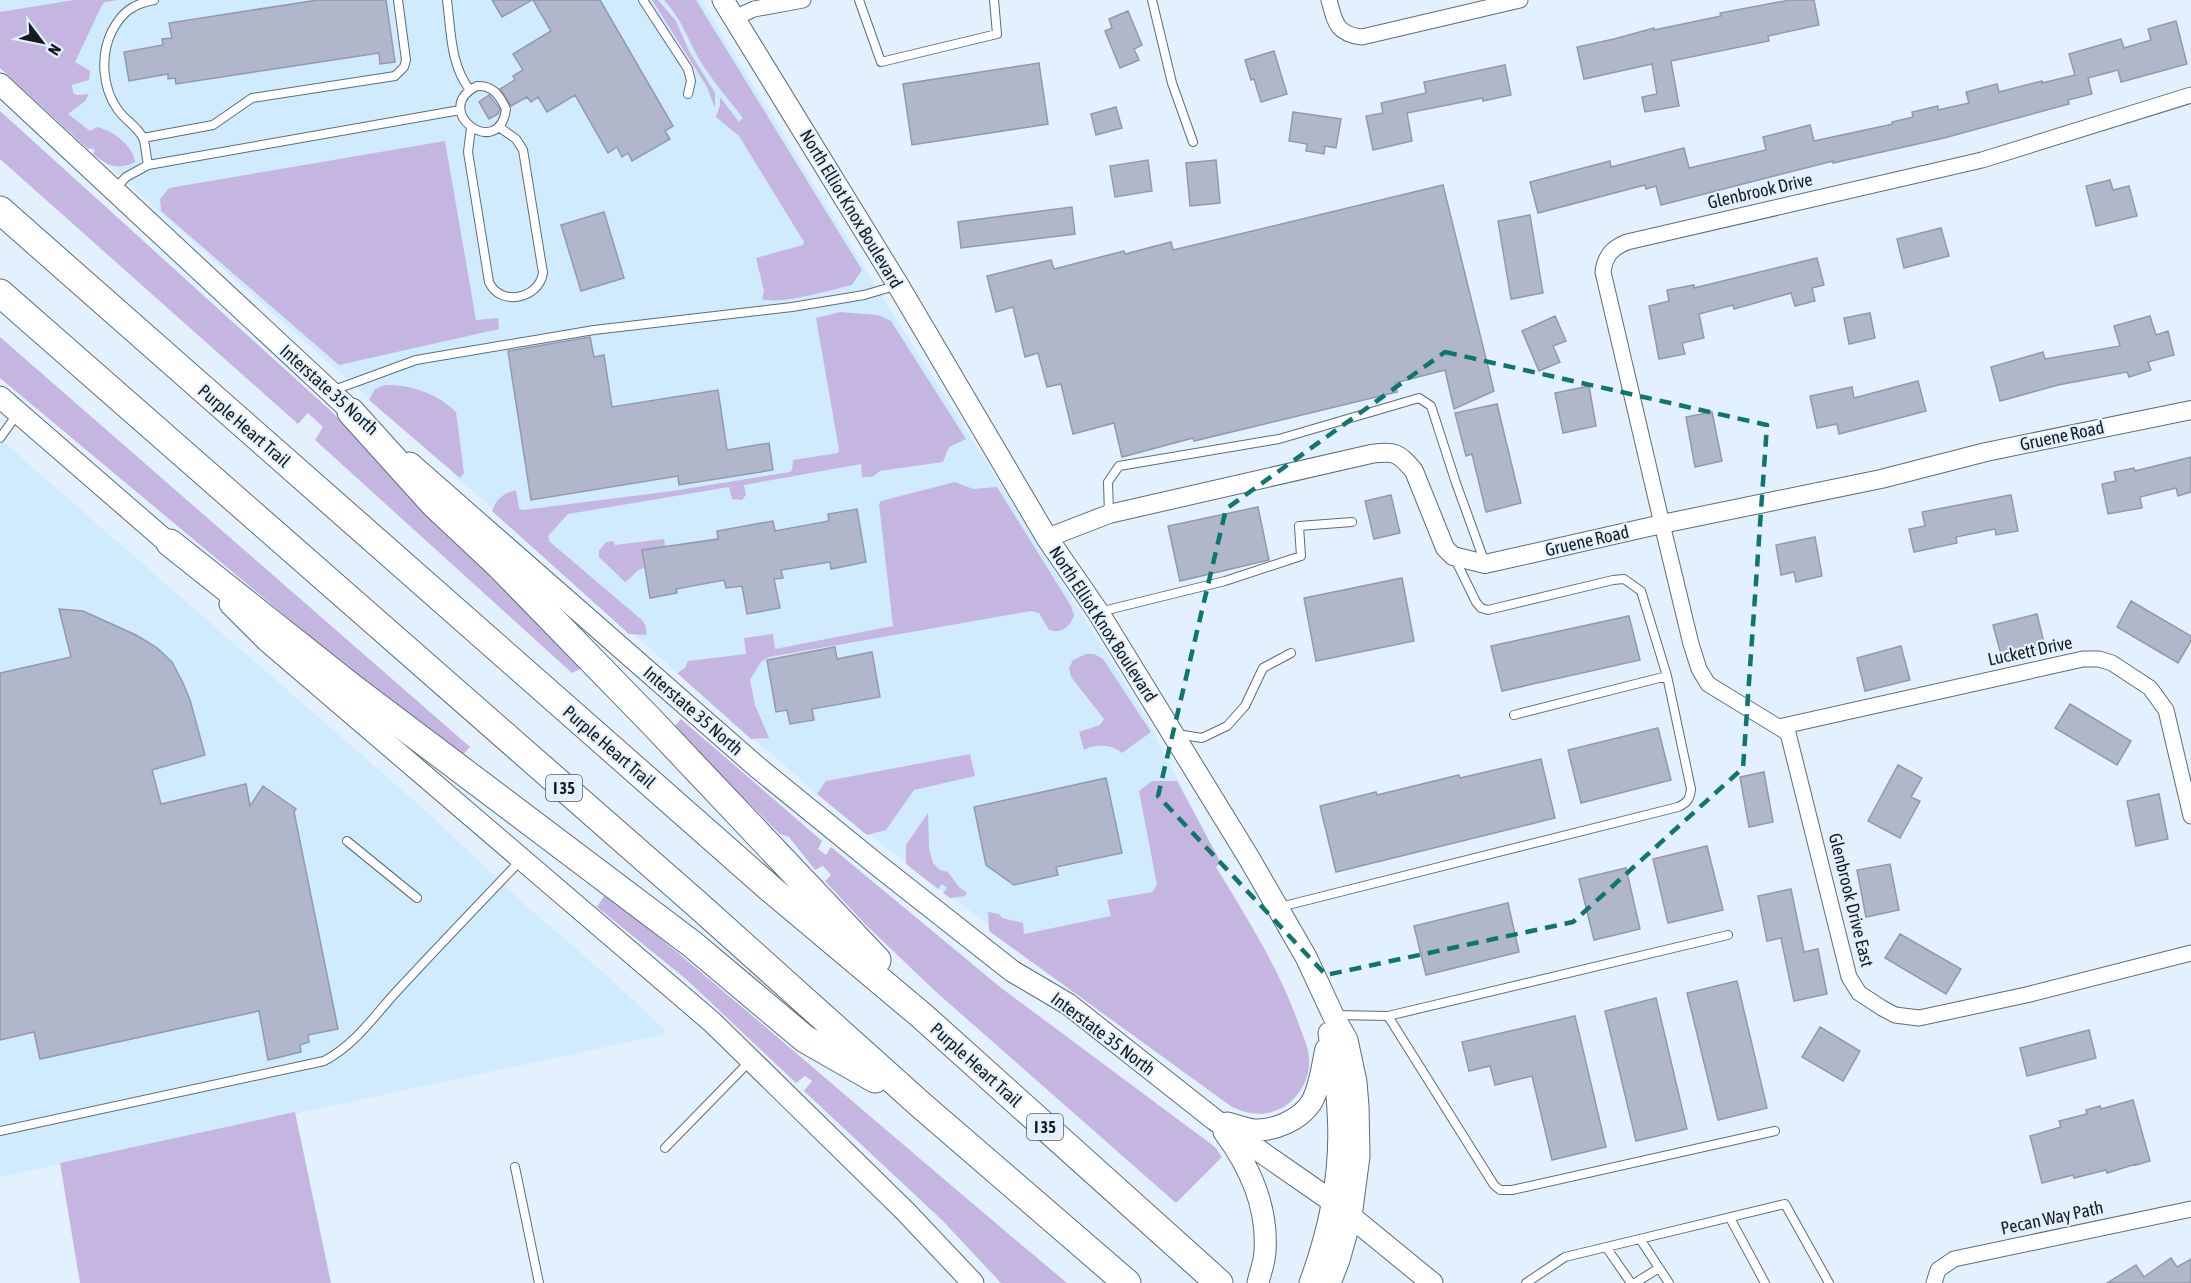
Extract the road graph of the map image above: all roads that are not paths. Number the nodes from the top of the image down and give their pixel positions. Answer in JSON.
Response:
{"nodes":[{"id":1,"x":154,"y":0,"type":"edge"},
{"id":2,"x":398,"y":0,"type":"edge"},
{"id":3,"x":447,"y":0,"type":"edge"},
{"id":4,"x":643,"y":0,"type":"edge"},
{"id":5,"x":803,"y":0,"type":"edge"},
{"id":6,"x":859,"y":0,"type":"edge"},
{"id":7,"x":994,"y":0,"type":"edge"},
{"id":8,"x":1152,"y":0,"type":"edge"},
{"id":9,"x":1329,"y":0,"type":"edge"},
{"id":10,"x":1520,"y":0,"type":"edge"},
{"id":11,"x":728,"y":9,"type":"edge"},
{"id":12,"x":0,"y":84,"type":"edge"},
{"id":13,"x":470,"y":90,"type":"junction"},
{"id":14,"x":687,"y":94,"type":"dead end"},
{"id":15,"x":2191,"y":95,"type":"edge"},
{"id":16,"x":460,"y":110,"type":"junction"},
{"id":17,"x":499,"y":127,"type":"junction"},
{"id":18,"x":471,"y":128,"type":"junction"},
{"id":19,"x":143,"y":138,"type":"junction"},
{"id":20,"x":1192,"y":142,"type":"dead end"},
{"id":21,"x":148,"y":165,"type":"junction"},
{"id":22,"x":114,"y":190,"type":"junction"},
{"id":23,"x":0,"y":210,"type":"edge"},
{"id":24,"x":898,"y":285,"type":"junction"},
{"id":25,"x":0,"y":293,"type":"edge"},
{"id":26,"x":329,"y":392,"type":"junction"},
{"id":27,"x":0,"y":397,"type":"edge"},
{"id":28,"x":2191,"y":410,"type":"edge"},
{"id":29,"x":19,"y":412,"type":"junction"},
{"id":30,"x":351,"y":412,"type":"junction"},
{"id":31,"x":0,"y":438,"type":"edge"},
{"id":32,"x":1109,"y":514,"type":"junction"},
{"id":33,"x":1352,"y":522,"type":"dead end"},
{"id":34,"x":1662,"y":524,"type":"junction"},
{"id":35,"x":1047,"y":538,"type":"junction"},
{"id":36,"x":170,"y":543,"type":"junction"},
{"id":37,"x":1453,"y":556,"type":"junction"},
{"id":38,"x":1485,"y":564,"type":"junction"},
{"id":39,"x":1098,"y":612,"type":"junction"},
{"id":40,"x":1291,"y":653,"type":"dead end"},
{"id":41,"x":1667,"y":676,"type":"junction"},
{"id":42,"x":1514,"y":715,"type":"dead end"},
{"id":43,"x":1779,"y":727,"type":"junction"},
{"id":44,"x":1172,"y":733,"type":"junction"},
{"id":45,"x":2191,"y":816,"type":"edge"},
{"id":46,"x":347,"y":841,"type":"dead end"},
{"id":47,"x":521,"y":859,"type":"junction"},
{"id":48,"x":417,"y":898,"type":"dead end"},
{"id":49,"x":1278,"y":907,"type":"junction"},
{"id":50,"x":1728,"y":935,"type":"dead end"},
{"id":51,"x":2191,"y":953,"type":"edge"},
{"id":52,"x":921,"y":1015,"type":"junction"},
{"id":53,"x":1388,"y":1016,"type":"junction"},
{"id":54,"x":1331,"y":1024,"type":"junction"},
{"id":55,"x":751,"y":1059,"type":"junction"},
{"id":56,"x":922,"y":1106,"type":"junction"},
{"id":57,"x":1215,"y":1120,"type":"junction"},
{"id":58,"x":0,"y":1131,"type":"edge"},
{"id":59,"x":1775,"y":1131,"type":"dead end"},
{"id":60,"x":665,"y":1148,"type":"dead end"},
{"id":61,"x":515,"y":1167,"type":"dead end"},
{"id":62,"x":1333,"y":1202,"type":"junction"},
{"id":63,"x":2191,"y":1209,"type":"edge"},
{"id":64,"x":1351,"y":1217,"type":"junction"},
{"id":65,"x":1730,"y":1218,"type":"junction"},
{"id":66,"x":1640,"y":1239,"type":"junction"},
{"id":67,"x":1606,"y":1247,"type":"junction"},
{"id":68,"x":1659,"y":1268,"type":"junction"},
{"id":69,"x":540,"y":1283,"type":"edge"},
{"id":70,"x":973,"y":1283,"type":"edge"},
{"id":71,"x":1126,"y":1283,"type":"edge"},
{"id":72,"x":1219,"y":1283,"type":"edge"},
{"id":73,"x":1258,"y":1283,"type":"edge"},
{"id":74,"x":1310,"y":1283,"type":"edge"},
{"id":75,"x":1330,"y":1283,"type":"edge"},
{"id":76,"x":1432,"y":1283,"type":"edge"},
{"id":77,"x":1526,"y":1283,"type":"edge"},
{"id":78,"x":1633,"y":1283,"type":"edge"},
{"id":79,"x":1669,"y":1283,"type":"edge"},
{"id":80,"x":1765,"y":1283,"type":"edge"},
{"id":81,"x":1829,"y":1283,"type":"edge"},
{"id":82,"x":1934,"y":1283,"type":"edge"}],
"edges":[{"from":1,"to":19,"type":"lane"},
{"from":2,"to":19,"type":"lane"},
{"from":3,"to":13,"type":"lane"},
{"from":4,"to":14,"type":"lane"},
{"from":5,"to":11,"type":"street"},
{"from":6,"to":7,"type":"lane"},
{"from":8,"to":20,"type":"lane"},
{"from":9,"to":10,"type":"street"},
{"from":11,"to":24,"type":"main road","name":"North Elliot Knox Boulevard"},
{"from":12,"to":22,"type":"main road","name":"Interstate 35 North"},
{"from":13,"to":16,"type":"lane"},
{"from":13,"to":17,"type":"lane"},
{"from":15,"to":34,"type":"street","name":"Glenbrook Drive"},
{"from":16,"to":18,"type":"lane"},
{"from":16,"to":21,"type":"lane"},
{"from":17,"to":18,"type":"lane"},
{"from":17,"to":18,"type":"lane"},
{"from":19,"to":21,"type":"lane"},
{"from":21,"to":22,"type":"lane"},
{"from":22,"to":26,"type":"main road","name":"Interstate 35 North"},
{"from":23,"to":52,"type":"highway","name":"Purple Heart Trail","number":"I 35"},
{"from":24,"to":26,"type":"lane"},
{"from":24,"to":35,"type":"main road","name":"North Elliot Knox Boulevard"},
{"from":25,"to":56,"type":"highway","number":"I 35"},
{"from":26,"to":30,"type":"main road","name":"Interstate 35 North"},
{"from":27,"to":29,"type":"main road"},
{"from":28,"to":34,"type":"street","name":"Gruene Road"},
{"from":29,"to":31,"type":"lane"},
{"from":29,"to":36,"type":"main road"},
{"from":30,"to":52,"type":"highway"},
{"from":30,"to":57,"type":"main road","name":"Interstate 35 North"},
{"from":32,"to":35,"type":"street"},
{"from":32,"to":37,"type":"street"},
{"from":32,"to":38,"type":"lane"},
{"from":33,"to":39,"type":"lane"},
{"from":34,"to":38,"type":"street","name":"Gruene Road"},
{"from":34,"to":43,"type":"street","name":"Glenbrook Drive East"},
{"from":35,"to":39,"type":"main road","name":"North Elliot Knox Boulevard"},
{"from":36,"to":47,"type":"main road"},
{"from":36,"to":56,"type":"highway"},
{"from":37,"to":38,"type":"street","name":"Gruene Road"},
{"from":37,"to":41,"type":"lane"},
{"from":39,"to":44,"type":"main road","name":"North Elliot Knox Boulevard"},
{"from":40,"to":44,"type":"lane"},
{"from":41,"to":42,"type":"lane"},
{"from":41,"to":49,"type":"lane"},
{"from":43,"to":45,"type":"street","name":"Luckett Drive"},
{"from":43,"to":51,"type":"street","name":"Glenbrook Drive East"},
{"from":44,"to":49,"type":"main road","name":"North Elliot Knox Boulevard"},
{"from":46,"to":48,"type":"lane"},
{"from":47,"to":55,"type":"main road"},
{"from":47,"to":58,"type":"lane"},
{"from":49,"to":54,"type":"main road","name":"North Elliot Knox Boulevard"},
{"from":50,"to":53,"type":"lane"},
{"from":52,"to":72,"type":"highway","name":"Purple Heart Trail","number":"I 35"},
{"from":53,"to":54,"type":"lane"},
{"from":53,"to":59,"type":"lane"},
{"from":54,"to":57,"type":"main road"},
{"from":54,"to":62,"type":"main road","name":"North Elliot Knox Boulevard"},
{"from":54,"to":64,"type":"main road","name":"North Elliot Knox Boulevard"},
{"from":55,"to":60,"type":"lane"},
{"from":55,"to":70,"type":"main road"},
{"from":56,"to":71,"type":"highway","number":"I 35"},
{"from":57,"to":62,"type":"main road","name":"Interstate 35 North"},
{"from":57,"to":73,"type":"main road"},
{"from":61,"to":69,"type":"lane"},
{"from":62,"to":64,"type":"main road","name":"Interstate 35 North"},
{"from":62,"to":74,"type":"main road","name":"North Elliot Knox Boulevard"},
{"from":63,"to":82,"type":"street","name":"Pecan Way Path"},
{"from":64,"to":75,"type":"main road","name":"North Elliot Knox Boulevard"},
{"from":64,"to":76,"type":"main road","name":"Interstate 35 North"},
{"from":65,"to":66,"type":"lane"},
{"from":65,"to":80,"type":"lane"},
{"from":65,"to":81,"type":"lane"},
{"from":66,"to":67,"type":"lane"},
{"from":66,"to":68,"type":"lane"},
{"from":67,"to":77,"type":"lane"},
{"from":67,"to":78,"type":"lane"},
{"from":68,"to":78,"type":"lane"},
{"from":68,"to":79,"type":"lane"}]}
